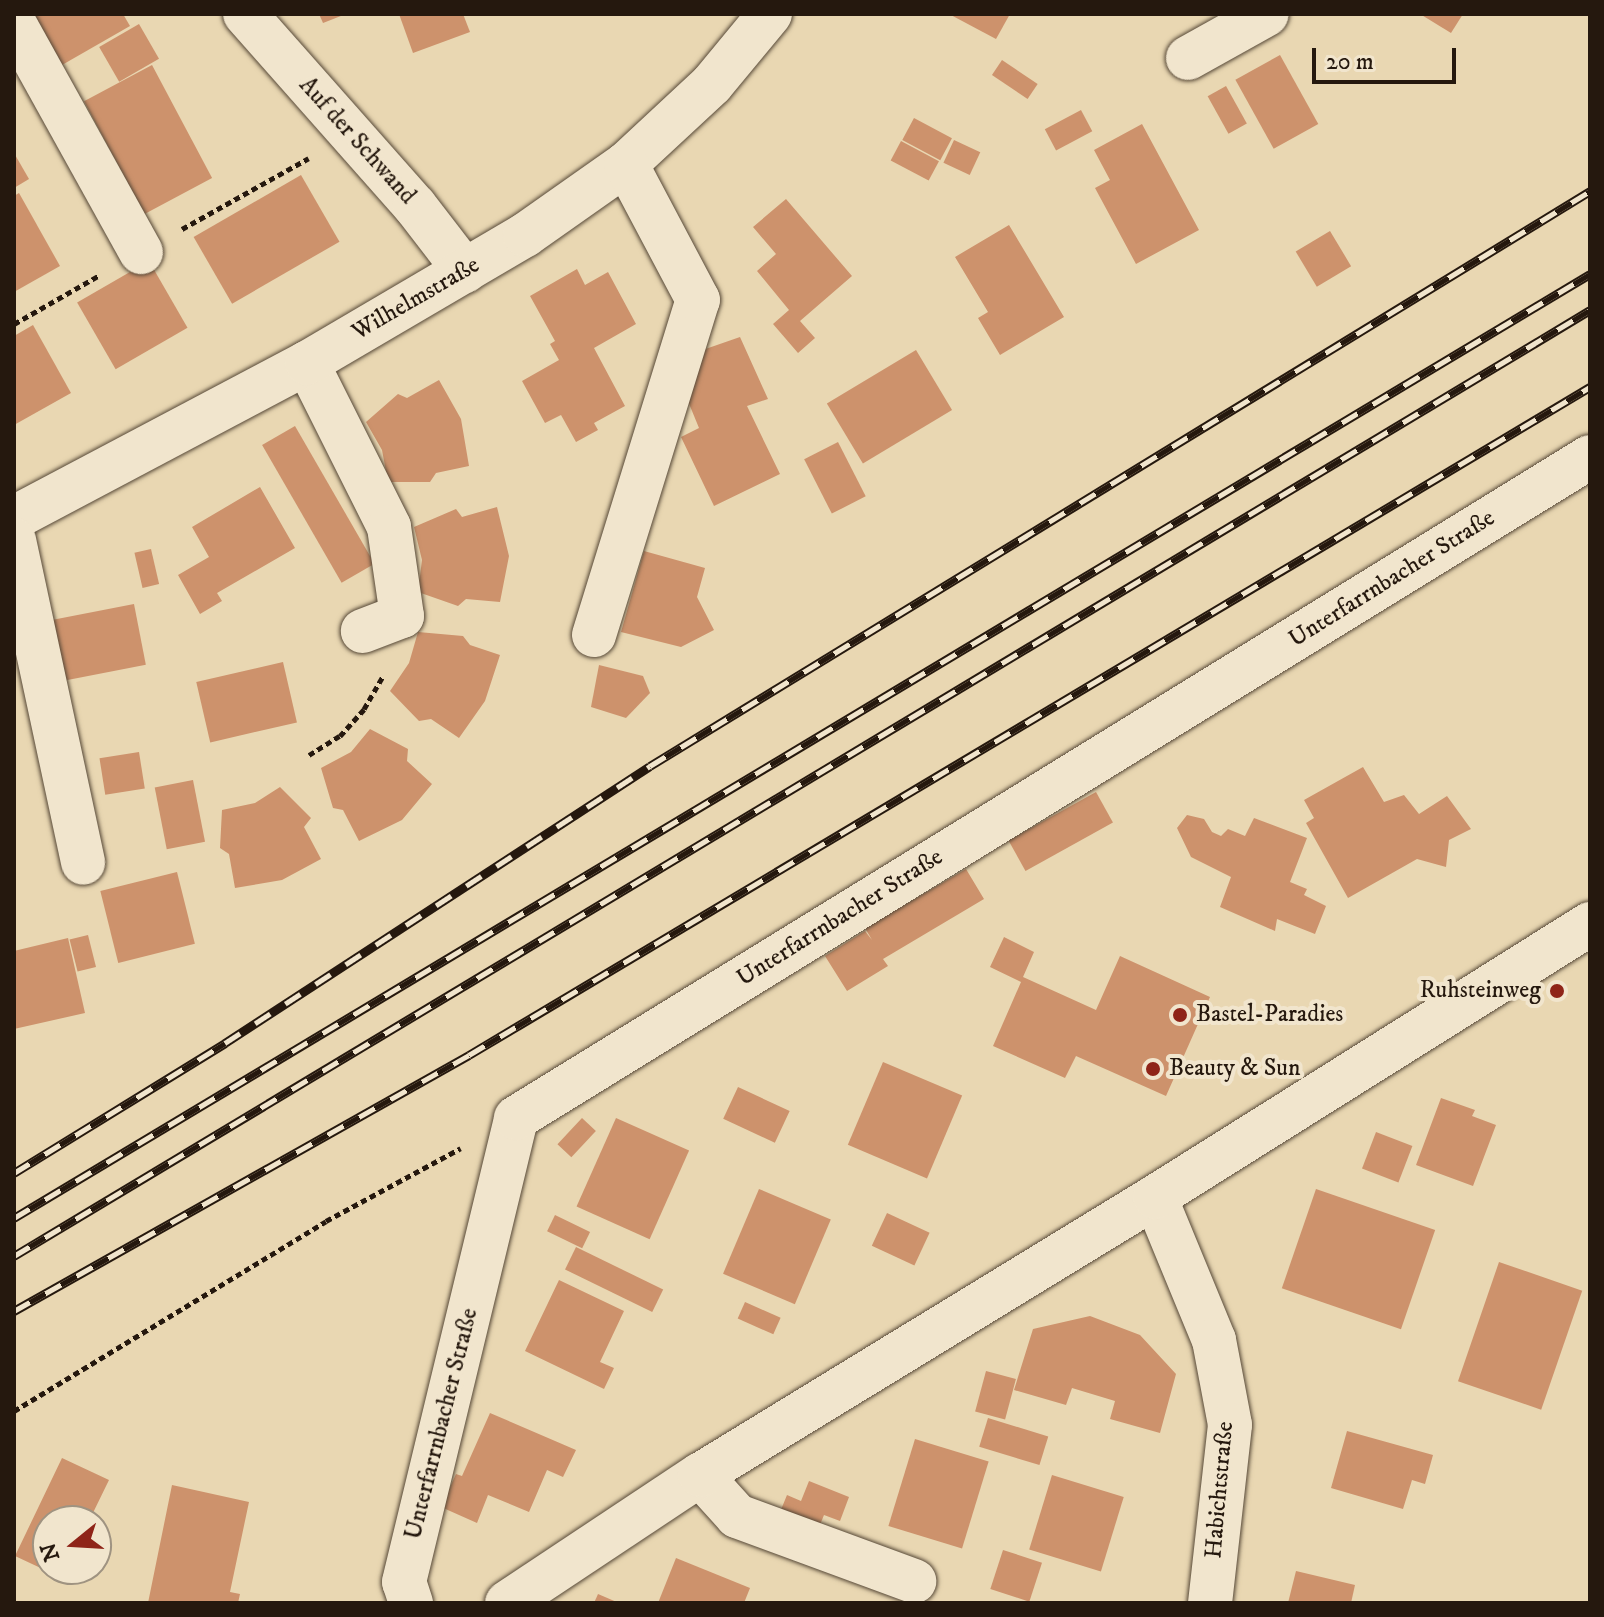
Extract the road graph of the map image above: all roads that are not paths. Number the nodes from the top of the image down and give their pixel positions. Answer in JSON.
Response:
{"nodes":[{"id":1,"x":245,"y":14,"type":"edge"},
{"id":2,"x":770,"y":14,"type":"edge"},
{"id":3,"x":1267,"y":14,"type":"edge"},
{"id":4,"x":14,"y":23,"type":"edge"},
{"id":5,"x":1188,"y":58,"type":"dead end"},
{"id":6,"x":626,"y":164,"type":"junction"},
{"id":7,"x":141,"y":252,"type":"dead end"},
{"id":8,"x":465,"y":271,"type":"junction"},
{"id":9,"x":307,"y":363,"type":"junction"},
{"id":10,"x":1590,"y":457,"type":"edge"},
{"id":11,"x":14,"y":518,"type":"edge"},
{"id":12,"x":14,"y":540,"type":"edge"},
{"id":13,"x":383,"y":624,"type":"road end"},
{"id":14,"x":594,"y":635,"type":"dead end"},
{"id":15,"x":83,"y":863,"type":"dead end"},
{"id":16,"x":1590,"y":924,"type":"edge"},
{"id":17,"x":1155,"y":1197,"type":"junction"},
{"id":18,"x":700,"y":1475,"type":"junction"},
{"id":19,"x":914,"y":1581,"type":"dead end"},
{"id":20,"x":411,"y":1603,"type":"edge"},
{"id":21,"x":507,"y":1603,"type":"edge"},
{"id":22,"x":1210,"y":1603,"type":"edge"}],
"edges":[{"from":1,"to":8,"type":"street","name":"Auf der Schwand"},
{"from":2,"to":6,"type":"street","name":"Wilhelmstraße"},
{"from":3,"to":5,"type":"street"},
{"from":4,"to":7,"type":"street"},
{"from":6,"to":8,"type":"street","name":"Wilhelmstraße"},
{"from":6,"to":14,"type":"street"},
{"from":8,"to":9,"type":"street","name":"Wilhelmstraße"},
{"from":9,"to":11,"type":"street","name":"Wilhelmstraße"},
{"from":9,"to":13,"type":"street"},
{"from":10,"to":20,"type":"street","name":"Unterfarrnbacher Straße"},
{"from":12,"to":15,"type":"street"},
{"from":16,"to":17,"type":"street"},
{"from":17,"to":18,"type":"street"},
{"from":17,"to":22,"type":"street","name":"Habichtstraße"},
{"from":18,"to":19,"type":"street"},
{"from":18,"to":21,"type":"street"}]}
